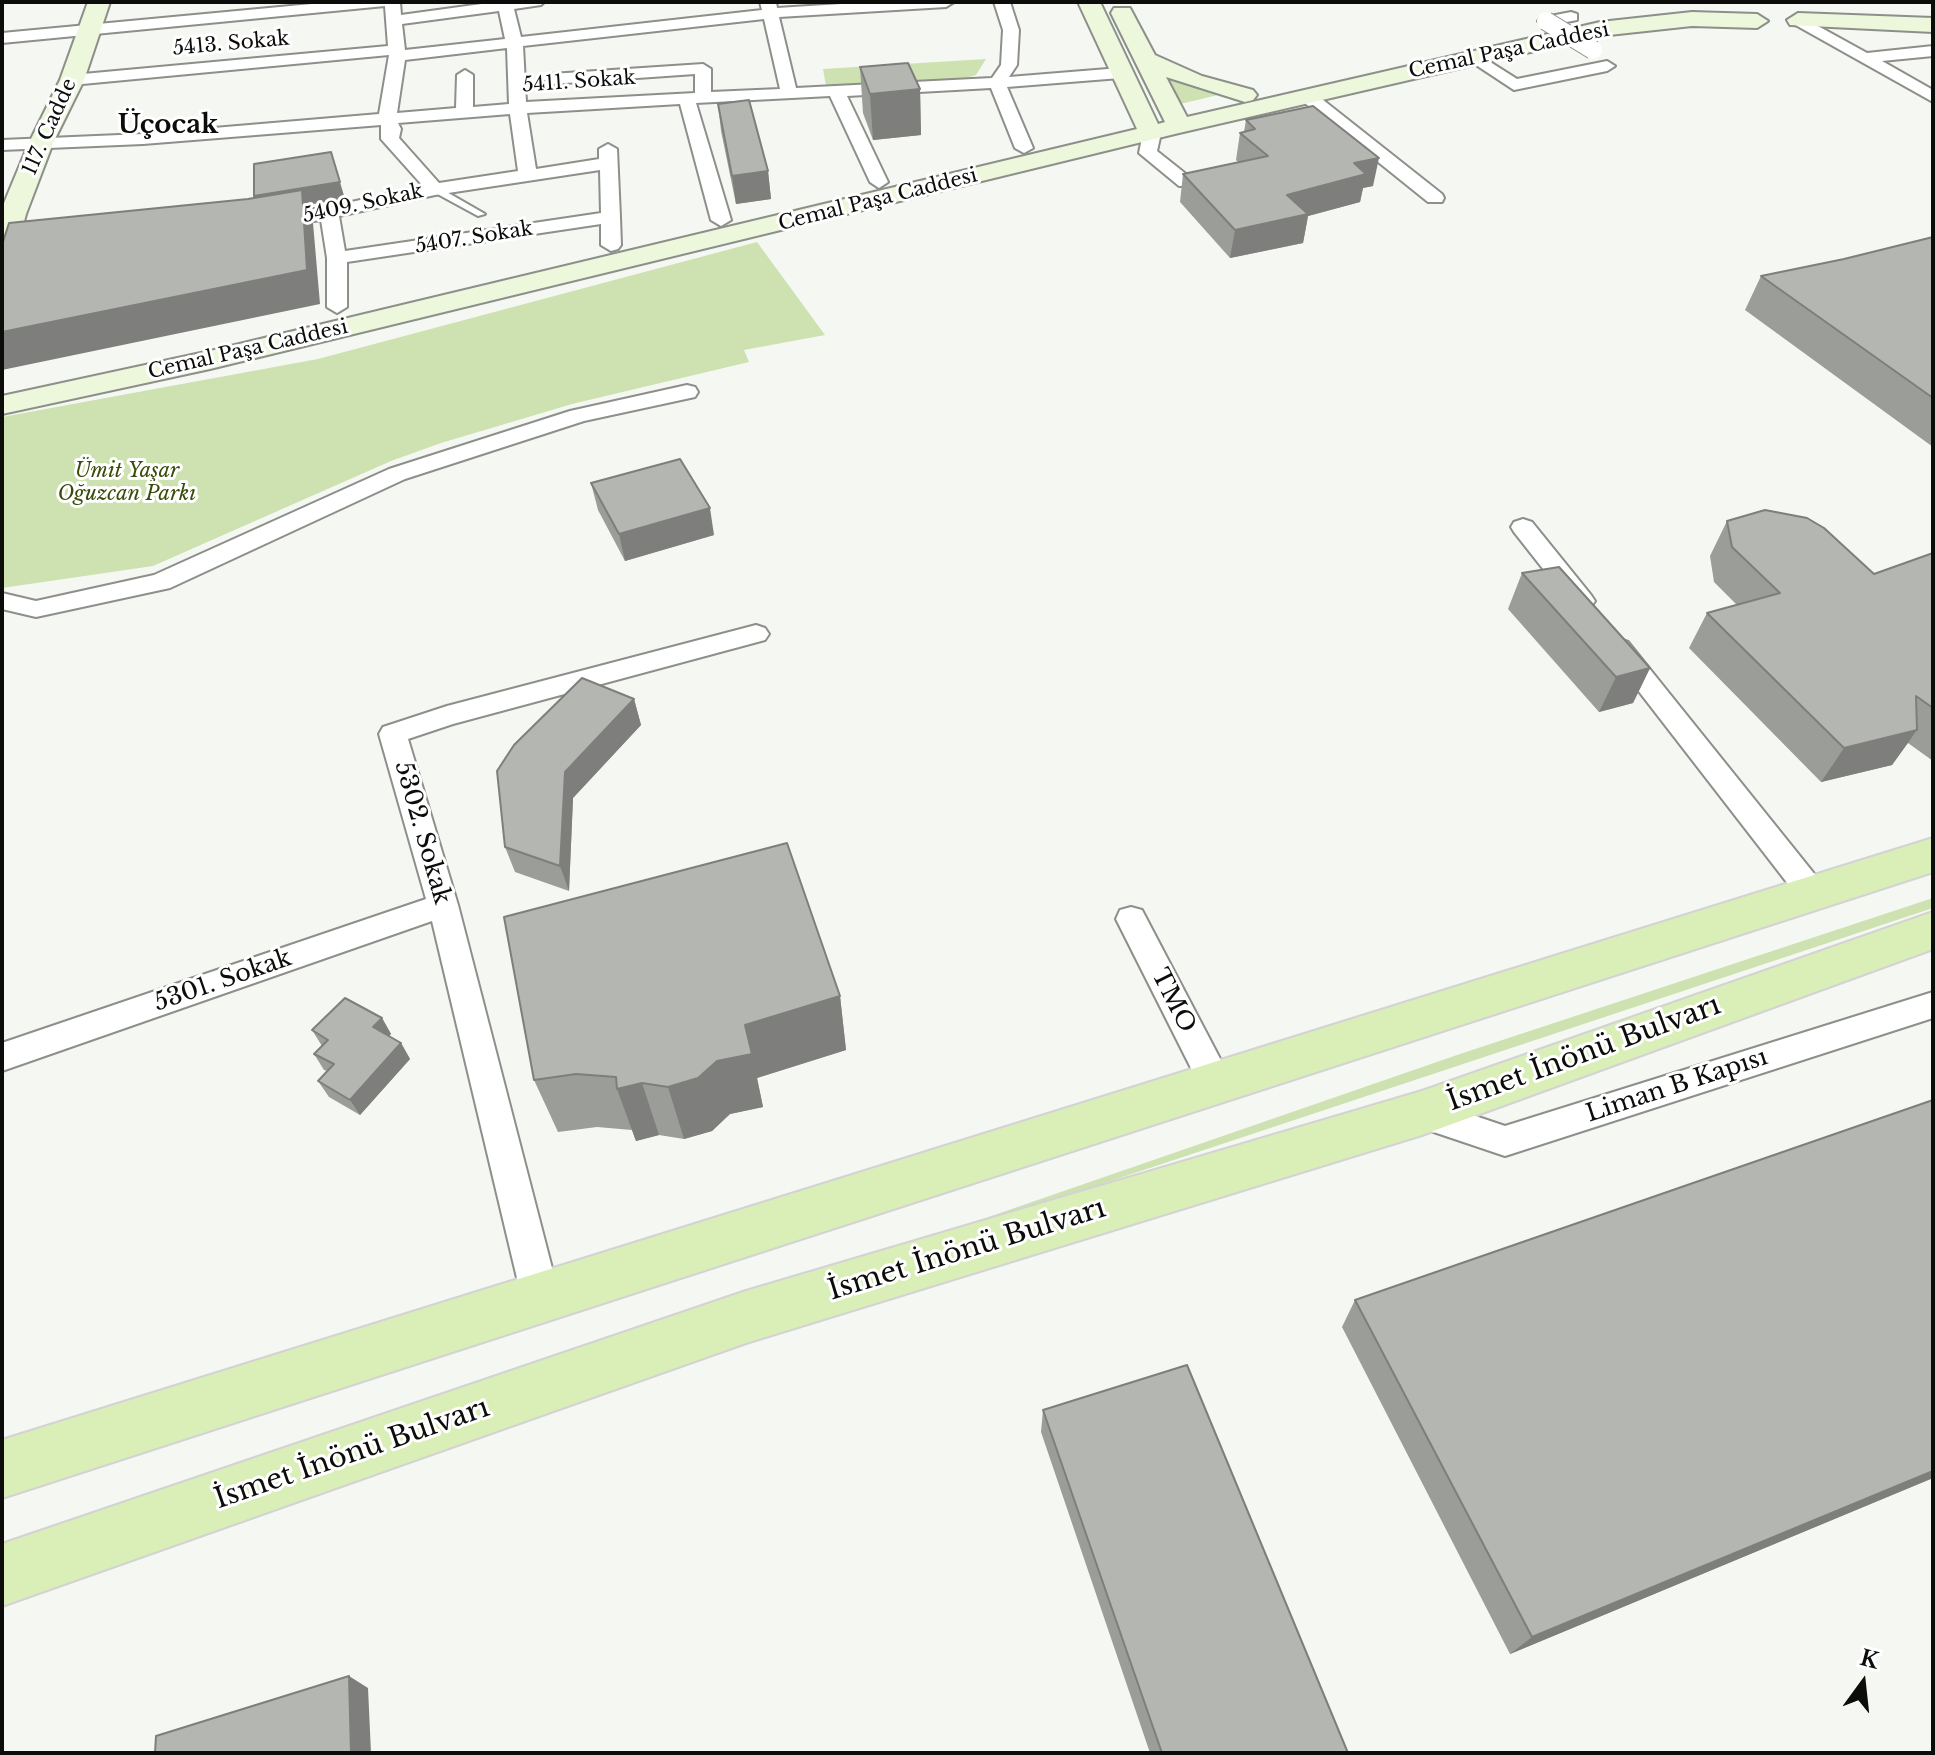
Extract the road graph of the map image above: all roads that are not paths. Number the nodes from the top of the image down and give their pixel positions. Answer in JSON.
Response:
{"nodes":[{"id":1,"x":99,"y":2,"type":"edge"},
{"id":2,"x":382,"y":2,"type":"edge"},
{"id":3,"x":536,"y":2,"type":"edge"},
{"id":4,"x":946,"y":2,"type":"edge"},
{"id":5,"x":1002,"y":2,"type":"edge"},
{"id":6,"x":1089,"y":2,"type":"edge"},
{"id":7,"x":1118,"y":2,"type":"edge"},
{"id":8,"x":1637,"y":2,"type":"edge"},
{"id":9,"x":1714,"y":2,"type":"edge"},
{"id":10,"x":504,"y":4,"type":"edge"},
{"id":11,"x":771,"y":7,"type":"edge"},
{"id":12,"x":394,"y":11,"type":"edge"},
{"id":13,"x":1802,"y":11,"type":"edge"},
{"id":14,"x":1558,"y":19,"type":"junction"},
{"id":15,"x":1757,"y":21,"type":"junction"},
{"id":16,"x":1933,"y":25,"type":"edge"},
{"id":17,"x":89,"y":30,"type":"junction"},
{"id":18,"x":2,"y":38,"type":"edge"},
{"id":19,"x":1615,"y":44,"type":"dead end"},
{"id":20,"x":515,"y":45,"type":"junction"},
{"id":21,"x":1933,"y":51,"type":"edge"},
{"id":22,"x":395,"y":53,"type":"junction"},
{"id":23,"x":1476,"y":58,"type":"junction"},
{"id":24,"x":1864,"y":58,"type":"junction"},
{"id":25,"x":1146,"y":60,"type":"junction"},
{"id":26,"x":1607,"y":66,"type":"dead end"},
{"id":27,"x":465,"y":75,"type":"dead end"},
{"id":28,"x":1122,"y":76,"type":"junction"},
{"id":29,"x":72,"y":80,"type":"junction"},
{"id":30,"x":997,"y":83,"type":"junction"},
{"id":31,"x":836,"y":91,"type":"junction"},
{"id":32,"x":789,"y":92,"type":"junction"},
{"id":33,"x":1245,"y":95,"type":"junction"},
{"id":34,"x":1307,"y":96,"type":"junction"},
{"id":35,"x":695,"y":97,"type":"junction"},
{"id":36,"x":1933,"y":97,"type":"edge"},
{"id":37,"x":557,"y":105,"type":"junction"},
{"id":38,"x":518,"y":108,"type":"junction"},
{"id":39,"x":464,"y":113,"type":"junction"},
{"id":40,"x":387,"y":119,"type":"junction"},
{"id":41,"x":1174,"y":119,"type":"junction"},
{"id":42,"x":1099,"y":120,"type":"junction"},
{"id":43,"x":1148,"y":127,"type":"junction"},
{"id":44,"x":41,"y":143,"type":"junction"},
{"id":45,"x":2,"y":145,"type":"edge"},
{"id":46,"x":1024,"y":148,"type":"junction"},
{"id":47,"x":528,"y":175,"type":"junction"},
{"id":48,"x":879,"y":182,"type":"junction"},
{"id":49,"x":1185,"y":182,"type":"edge"},
{"id":50,"x":435,"y":189,"type":"junction"},
{"id":51,"x":1435,"y":198,"type":"dead end"},
{"id":52,"x":329,"y":213,"type":"junction"},
{"id":53,"x":481,"y":214,"type":"dead end"},
{"id":54,"x":8,"y":215,"type":"edge"},
{"id":55,"x":611,"y":217,"type":"junction"},
{"id":56,"x":721,"y":220,"type":"junction"},
{"id":57,"x":244,"y":223,"type":"edge"},
{"id":58,"x":611,"y":245,"type":"junction"},
{"id":59,"x":9,"y":247,"type":"edge"},
{"id":60,"x":337,"y":258,"type":"junction"},
{"id":61,"x":337,"y":307,"type":"junction"},
{"id":62,"x":79,"y":363,"type":"dead end"},
{"id":63,"x":687,"y":392,"type":"dead end"},
{"id":64,"x":2,"y":405,"type":"edge"},
{"id":65,"x":1523,"y":527,"type":"dead end"},
{"id":66,"x":2,"y":601,"type":"edge"},
{"id":67,"x":756,"y":634,"type":"dead end"},
{"id":68,"x":1933,"y":855,"type":"edge"},
{"id":69,"x":1813,"y":894,"type":"junction"},
{"id":70,"x":443,"y":905,"type":"junction"},
{"id":71,"x":1131,"y":919,"type":"dead end"},
{"id":72,"x":1933,"y":930,"type":"edge"},
{"id":73,"x":1933,"y":1005,"type":"edge"},
{"id":74,"x":2,"y":1057,"type":"edge"},
{"id":75,"x":1215,"y":1082,"type":"junction"},
{"id":76,"x":1422,"y":1113,"type":"junction"},
{"id":77,"x":541,"y":1299,"type":"junction"},
{"id":78,"x":2,"y":1469,"type":"edge"},
{"id":79,"x":2,"y":1575,"type":"edge"}],
"edges":[{"from":1,"to":17,"type":"main road","name":"117. Cadde"},
{"from":2,"to":17,"type":"street"},
{"from":3,"to":10,"type":"street"},
{"from":4,"to":11,"type":"street","name":"5413. Sokak"},
{"from":5,"to":30,"type":"street"},
{"from":6,"to":28,"type":"main road"},
{"from":7,"to":25,"type":"main road"},
{"from":8,"to":14,"type":"main road","name":"Cemal Paşa Caddesi"},
{"from":9,"to":15,"type":"main road"},
{"from":10,"to":12,"type":"street"},
{"from":10,"to":20,"type":"street"},
{"from":11,"to":20,"type":"street","name":"5413. Sokak"},
{"from":11,"to":32,"type":"street"},
{"from":12,"to":22,"type":"street"},
{"from":13,"to":15,"type":"main road","name":"Cemal Paşa Caddesi"},
{"from":13,"to":16,"type":"main road","name":"Cemal Paşa Caddesi"},
{"from":13,"to":24,"type":"street"},
{"from":14,"to":19,"type":"street","bridge":true},
{"from":14,"to":33,"type":"main road","name":"Cemal Paşa Caddesi"},
{"from":15,"to":23,"type":"main road","name":"Cemal Paşa Caddesi"},
{"from":17,"to":18,"type":"street"},
{"from":17,"to":29,"type":"main road","name":"117. Cadde"},
{"from":20,"to":22,"type":"street","name":"5413. Sokak"},
{"from":20,"to":38,"type":"street"},
{"from":21,"to":24,"type":"street"},
{"from":22,"to":29,"type":"street","name":"5413. Sokak"},
{"from":22,"to":40,"type":"street"},
{"from":23,"to":26,"type":"street"},
{"from":23,"to":34,"type":"main road","name":"Cemal Paşa Caddesi"},
{"from":24,"to":36,"type":"street"},
{"from":25,"to":33,"type":"main road"},
{"from":25,"to":41,"type":"main road"},
{"from":27,"to":39,"type":"street"},
{"from":28,"to":30,"type":"street","name":"5411. Sokak"},
{"from":28,"to":42,"type":"main road"},
{"from":28,"to":43,"type":"main road"},
{"from":29,"to":44,"type":"main road","name":"117. Cadde"},
{"from":30,"to":31,"type":"street","name":"5411. Sokak"},
{"from":30,"to":46,"type":"street"},
{"from":31,"to":32,"type":"street","name":"5411. Sokak"},
{"from":31,"to":48,"type":"street"},
{"from":32,"to":35,"type":"street","name":"5411. Sokak"},
{"from":33,"to":41,"type":"main road","name":"Cemal Paşa Caddesi"},
{"from":34,"to":41,"type":"main road","name":"Cemal Paşa Caddesi"},
{"from":34,"to":51,"type":"street"},
{"from":35,"to":37,"type":"street","name":"5411. Sokak"},
{"from":35,"to":37,"type":"street"},
{"from":35,"to":56,"type":"street"},
{"from":37,"to":38,"type":"street","name":"5411. Sokak"},
{"from":38,"to":39,"type":"street","name":"5411. Sokak"},
{"from":38,"to":47,"type":"street"},
{"from":39,"to":40,"type":"street","name":"5411. Sokak"},
{"from":40,"to":44,"type":"street","name":"5411. Sokak"},
{"from":40,"to":50,"type":"street"},
{"from":41,"to":43,"type":"main road","name":"Cemal Paşa Caddesi"},
{"from":42,"to":43,"type":"main road","name":"Cemal Paşa Caddesi"},
{"from":42,"to":46,"type":"main road","name":"Cemal Paşa Caddesi"},
{"from":43,"to":49,"type":"street"},
{"from":43,"to":64,"type":"main road","name":"Cemal Paşa Caddesi"},
{"from":44,"to":45,"type":"street","name":"5411. Sokak"},
{"from":44,"to":54,"type":"main road","name":"117. Cadde"},
{"from":46,"to":48,"type":"main road","name":"Cemal Paşa Caddesi"},
{"from":47,"to":50,"type":"street","name":"5409. Sokak"},
{"from":47,"to":55,"type":"street","name":"5409. Sokak"},
{"from":48,"to":56,"type":"main road","name":"Cemal Paşa Caddesi"},
{"from":50,"to":52,"type":"street","name":"5409. Sokak"},
{"from":50,"to":53,"type":"lane","name":"5409. Sokak"},
{"from":52,"to":57,"type":"street","name":"5409. Sokak"},
{"from":52,"to":60,"type":"street"},
{"from":54,"to":59,"type":"main road","name":"117. Cadde"},
{"from":55,"to":58,"type":"street"},
{"from":55,"to":60,"type":"street","name":"5407. Sokak"},
{"from":56,"to":58,"type":"main road","name":"Cemal Paşa Caddesi"},
{"from":58,"to":61,"type":"main road","name":"Cemal Paşa Caddesi"},
{"from":60,"to":61,"type":"street"},
{"from":61,"to":62,"type":"main road","name":"Cemal Paşa Caddesi"},
{"from":63,"to":66,"type":"street"},
{"from":65,"to":69,"type":"street"},
{"from":67,"to":70,"type":"street","name":"5302. Sokak"},
{"from":68,"to":69,"type":"main road"},
{"from":69,"to":75,"type":"main road"},
{"from":70,"to":74,"type":"street","name":"5301. Sokak"},
{"from":70,"to":77,"type":"street","name":"5302. Sokak"},
{"from":71,"to":75,"type":"street","name":"TMO"},
{"from":72,"to":76,"type":"main road","name":"İsmet İnönü Bulvarı"},
{"from":73,"to":76,"type":"street","name":"Liman B Kapısı"},
{"from":75,"to":77,"type":"main road"},
{"from":76,"to":79,"type":"main road","name":"İsmet İnönü Bulvarı"},
{"from":77,"to":78,"type":"main road"}]}
